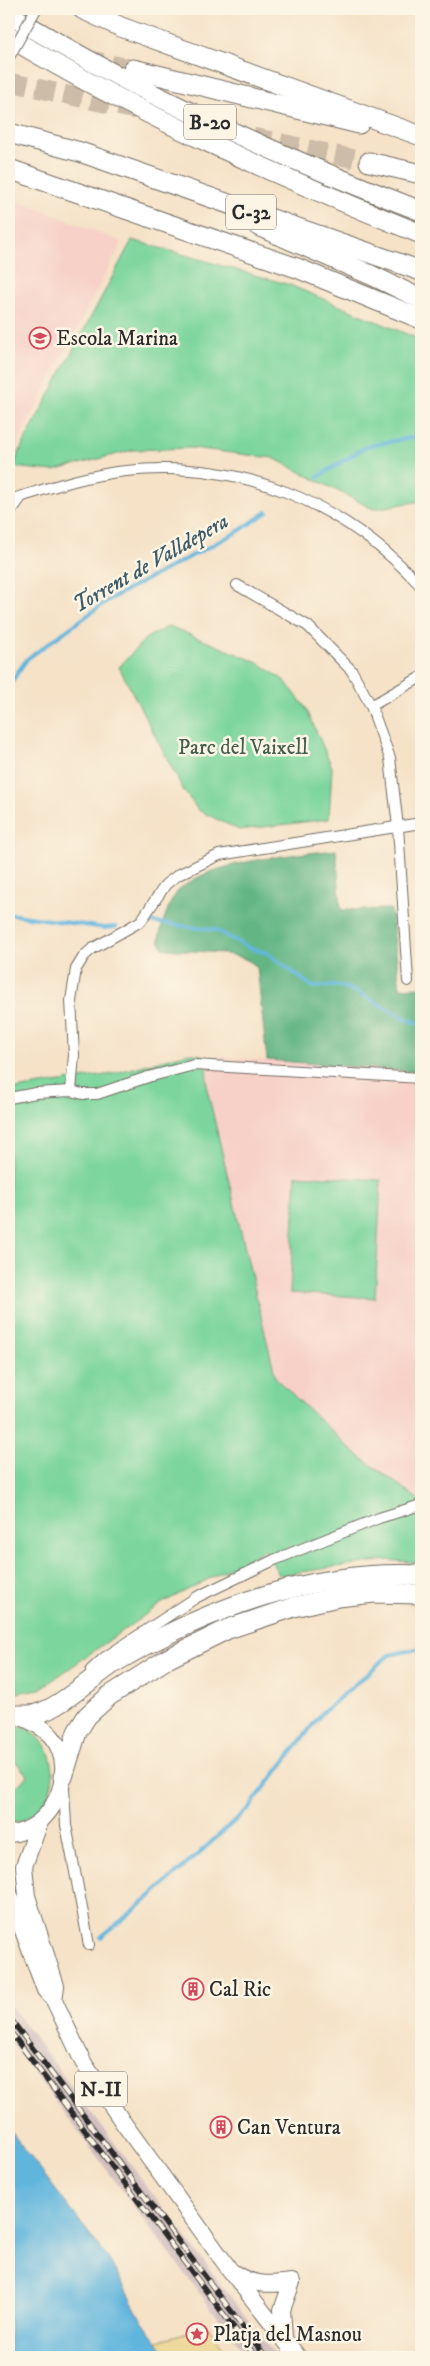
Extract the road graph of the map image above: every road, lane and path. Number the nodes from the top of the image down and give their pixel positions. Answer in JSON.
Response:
{"nodes":[{"id":1,"x":36,"y":9,"type":"edge"},
{"id":2,"x":82,"y":9,"type":"edge"},
{"id":3,"x":9,"y":14,"type":"edge"},
{"id":4,"x":9,"y":37,"type":"edge"},
{"id":5,"x":9,"y":57,"type":"edge"},
{"id":6,"x":133,"y":69,"type":"tunnel mouth"},
{"id":7,"x":9,"y":134,"type":"edge"},
{"id":8,"x":421,"y":138,"type":"edge"},
{"id":9,"x":80,"y":152,"type":"junction"},
{"id":10,"x":369,"y":162,"type":"tunnel mouth"},
{"id":11,"x":9,"y":169,"type":"edge"},
{"id":12,"x":421,"y":174,"type":"edge"},
{"id":13,"x":421,"y":211,"type":"edge"},
{"id":14,"x":421,"y":234,"type":"edge"},
{"id":15,"x":421,"y":272,"type":"edge"},
{"id":16,"x":421,"y":299,"type":"edge"},
{"id":17,"x":421,"y":319,"type":"edge"},
{"id":18,"x":22,"y":496,"type":"junction"},
{"id":19,"x":9,"y":500,"type":"edge"},
{"id":20,"x":9,"y":514,"type":"edge"},
{"id":21,"x":237,"y":585,"type":"dead end"},
{"id":22,"x":421,"y":586,"type":"edge"},
{"id":23,"x":421,"y":677,"type":"edge"},
{"id":24,"x":371,"y":706,"type":"junction"},
{"id":25,"x":421,"y":823,"type":"edge"},
{"id":26,"x":398,"y":827,"type":"junction"},
{"id":27,"x":408,"y":980,"type":"dead end"},
{"id":28,"x":421,"y":1078,"type":"edge"},
{"id":29,"x":71,"y":1091,"type":"junction"},
{"id":30,"x":9,"y":1098,"type":"edge"},
{"id":31,"x":421,"y":1505,"type":"edge"},
{"id":32,"x":421,"y":1575,"type":"edge"},
{"id":33,"x":421,"y":1594,"type":"edge"},
{"id":34,"x":76,"y":1689,"type":"junction"},
{"id":35,"x":13,"y":1715,"type":"edge"},
{"id":36,"x":63,"y":1777,"type":"junction"},
{"id":37,"x":54,"y":1805,"type":"junction"},
{"id":38,"x":40,"y":1822,"type":"junction"},
{"id":39,"x":66,"y":1825,"type":"junction"},
{"id":40,"x":9,"y":1834,"type":"edge"},
{"id":41,"x":9,"y":1893,"type":"edge"},
{"id":42,"x":89,"y":1945,"type":"dead end"},
{"id":43,"x":54,"y":2000,"type":"junction"},
{"id":44,"x":230,"y":2270,"type":"junction"},
{"id":45,"x":284,"y":2338,"type":"junction"},
{"id":46,"x":298,"y":2357,"type":"edge"}],
"edges":[{"from":1,"to":5,"type":"street","bridge":true},
{"from":2,"to":8,"type":"highway"},
{"from":3,"to":13,"type":"highway","number":"B-20"},
{"from":4,"to":14,"type":"highway","number":"B-20"},
{"from":6,"to":8,"type":"highway"},
{"from":7,"to":9,"type":"highway","number":"C-32"},
{"from":9,"to":15,"type":"highway","number":"C-32"},
{"from":9,"to":16,"type":"highway"},
{"from":10,"to":12,"type":"highway"},
{"from":11,"to":17,"type":"highway"},
{"from":18,"to":19,"type":"street"},
{"from":18,"to":20,"type":"street"},
{"from":18,"to":22,"type":"street"},
{"from":21,"to":24,"type":"street"},
{"from":23,"to":24,"type":"street"},
{"from":24,"to":26,"type":"street"},
{"from":25,"to":26,"type":"street"},
{"from":26,"to":27,"type":"street"},
{"from":26,"to":29,"type":"street"},
{"from":28,"to":29,"type":"street"},
{"from":29,"to":30,"type":"street"},
{"from":31,"to":34,"type":"street"},
{"from":32,"to":34,"type":"highway"},
{"from":33,"to":36,"type":"highway"},
{"from":34,"to":35,"type":"highway"},
{"from":35,"to":36,"type":"main road","number":"N-II"},
{"from":36,"to":37,"type":"main road","number":"N-II"},
{"from":36,"to":39,"type":"street"},
{"from":37,"to":38,"type":"main road","number":"N-II"},
{"from":37,"to":39,"type":"street"},
{"from":38,"to":40,"type":"main road","number":"N-II"},
{"from":38,"to":43,"type":"main road","number":"N-II"},
{"from":39,"to":42,"type":"street"},
{"from":41,"to":43,"type":"main road","number":"N-II"},
{"from":43,"to":44,"type":"main road","number":"N-II"},
{"from":44,"to":45,"type":"main road","number":"N-II"},
{"from":44,"to":45,"type":"main road"},
{"from":45,"to":46,"type":"main road","number":"N-II"}]}
